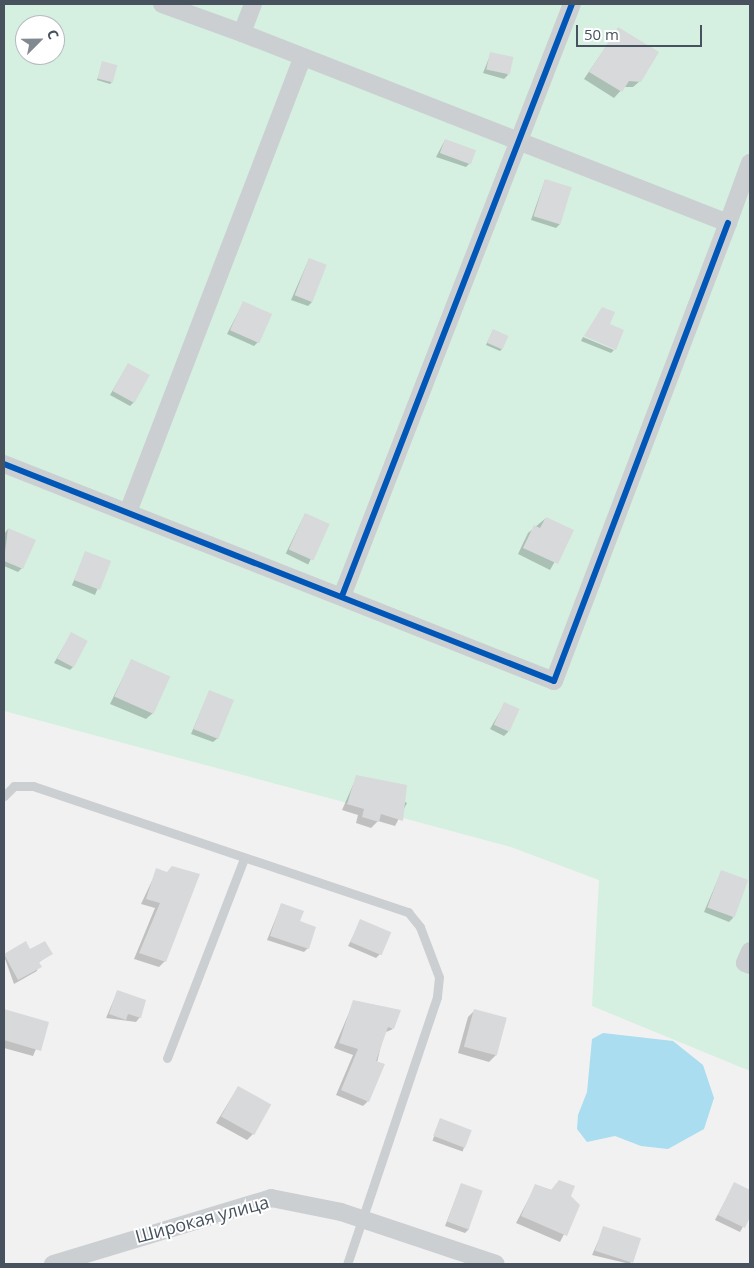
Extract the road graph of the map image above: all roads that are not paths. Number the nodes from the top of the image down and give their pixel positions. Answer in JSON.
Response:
{"nodes":[{"id":1,"x":162,"y":4,"type":"edge"},
{"id":2,"x":253,"y":4,"type":"edge"},
{"id":3,"x":572,"y":4,"type":"edge"},
{"id":4,"x":242,"y":33,"type":"junction"},
{"id":5,"x":302,"y":59,"type":"junction"},
{"id":6,"x":515,"y":141,"type":"junction"},
{"id":7,"x":750,"y":163,"type":"edge"},
{"id":8,"x":728,"y":223,"type":"junction"},
{"id":9,"x":4,"y":464,"type":"edge"},
{"id":10,"x":128,"y":512,"type":"junction"},
{"id":11,"x":342,"y":596,"type":"junction"},
{"id":12,"x":4,"y":796,"type":"edge"},
{"id":13,"x":244,"y":858,"type":"junction"},
{"id":14,"x":750,"y":951,"type":"edge"},
{"id":15,"x":750,"y":965,"type":"edge"},
{"id":16,"x":167,"y":1058,"type":"dead end"},
{"id":17,"x":363,"y":1220,"type":"junction"},
{"id":18,"x":53,"y":1264,"type":"edge"},
{"id":19,"x":347,"y":1264,"type":"edge"},
{"id":20,"x":496,"y":1264,"type":"edge"}],
"edges":[{"from":1,"to":4,"type":"street"},
{"from":2,"to":4,"type":"street"},
{"from":3,"to":6,"type":"street"},
{"from":4,"to":5,"type":"street"},
{"from":5,"to":6,"type":"street"},
{"from":5,"to":10,"type":"street"},
{"from":6,"to":8,"type":"street"},
{"from":6,"to":11,"type":"street"},
{"from":7,"to":8,"type":"street"},
{"from":8,"to":11,"type":"street"},
{"from":9,"to":10,"type":"street"},
{"from":10,"to":11,"type":"street"},
{"from":12,"to":13,"type":"lane"},
{"from":13,"to":16,"type":"lane"},
{"from":13,"to":17,"type":"lane"},
{"from":14,"to":15,"type":"street"},
{"from":17,"to":18,"type":"street","name":"Широкая улица"},
{"from":17,"to":19,"type":"lane"},
{"from":17,"to":20,"type":"street","name":"Широкая улица"}]}
